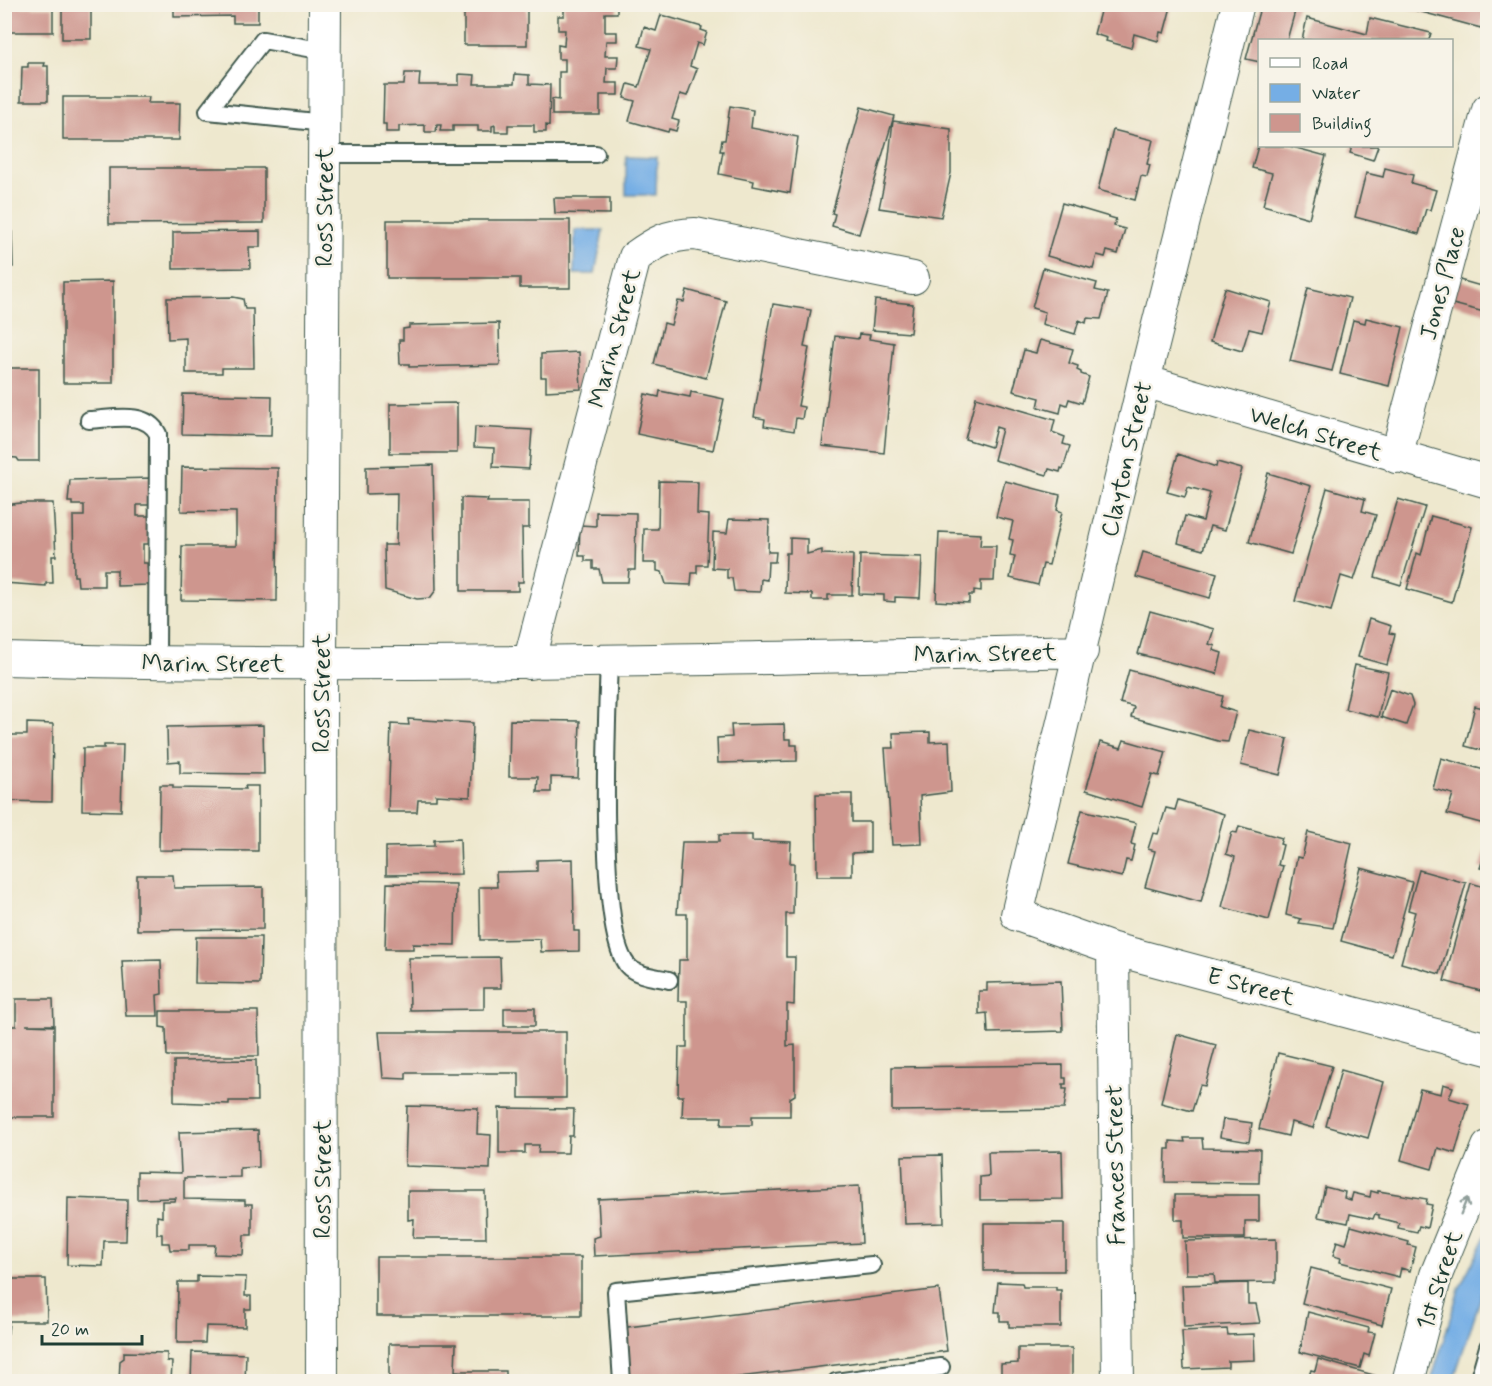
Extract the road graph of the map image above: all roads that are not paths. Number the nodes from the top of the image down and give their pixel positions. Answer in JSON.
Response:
{"nodes":[{"id":1,"x":325,"y":4,"type":"edge"},
{"id":2,"x":1238,"y":4,"type":"edge"},
{"id":3,"x":325,"y":51,"type":"junction"},
{"id":4,"x":1488,"y":110,"type":"edge"},
{"id":5,"x":325,"y":123,"type":"junction"},
{"id":6,"x":324,"y":154,"type":"junction"},
{"id":7,"x":596,"y":154,"type":"dead end"},
{"id":8,"x":913,"y":278,"type":"dead end"},
{"id":9,"x":1144,"y":381,"type":"junction"},
{"id":10,"x":89,"y":420,"type":"dead end"},
{"id":11,"x":1396,"y":456,"type":"junction"},
{"id":12,"x":1488,"y":482,"type":"edge"},
{"id":13,"x":1082,"y":651,"type":"junction"},
{"id":14,"x":4,"y":659,"type":"edge"},
{"id":15,"x":321,"y":662,"type":"junction"},
{"id":16,"x":609,"y":662,"type":"junction"},
{"id":17,"x":157,"y":663,"type":"junction"},
{"id":18,"x":529,"y":663,"type":"junction"},
{"id":19,"x":1017,"y":915,"type":"joint"},
{"id":20,"x":1113,"y":949,"type":"junction"},
{"id":21,"x":669,"y":980,"type":"dead end"},
{"id":22,"x":1488,"y":1049,"type":"edge"},
{"id":23,"x":1488,"y":1147,"type":"edge"},
{"id":24,"x":872,"y":1265,"type":"dead end"},
{"id":25,"x":1488,"y":1347,"type":"edge"},
{"id":26,"x":941,"y":1367,"type":"dead end"},
{"id":27,"x":322,"y":1382,"type":"edge"},
{"id":28,"x":622,"y":1382,"type":"edge"},
{"id":29,"x":836,"y":1382,"type":"edge"},
{"id":30,"x":1118,"y":1382,"type":"edge"},
{"id":31,"x":1408,"y":1382,"type":"edge"},
{"id":32,"x":1478,"y":1382,"type":"edge"}],
"edges":[{"from":1,"to":3,"type":"street","name":"Ross Street"},
{"from":2,"to":9,"type":"street","name":"Clayton Street"},
{"from":3,"to":5,"type":"street","name":"Ross Street"},
{"from":3,"to":5,"type":"lane"},
{"from":4,"to":11,"type":"street","name":"Jones Place"},
{"from":5,"to":6,"type":"street","name":"Ross Street"},
{"from":6,"to":7,"type":"lane"},
{"from":6,"to":15,"type":"street","name":"Ross Street"},
{"from":8,"to":18,"type":"street","name":"Marin Street"},
{"from":9,"to":11,"type":"street","name":"Welch Street"},
{"from":9,"to":13,"type":"street","name":"Clayton Street"},
{"from":10,"to":17,"type":"lane"},
{"from":11,"to":12,"type":"street","name":"Welch Street"},
{"from":13,"to":16,"type":"street","name":"Marin Street"},
{"from":13,"to":19,"type":"street","name":"Clayton Street"},
{"from":14,"to":17,"type":"street","name":"Marin Street"},
{"from":15,"to":17,"type":"street","name":"Marin Street"},
{"from":15,"to":18,"type":"street","name":"Marin Street"},
{"from":15,"to":27,"type":"street","name":"Ross Street"},
{"from":16,"to":18,"type":"street","name":"Marin Street"},
{"from":16,"to":21,"type":"lane"},
{"from":19,"to":20,"type":"street","name":"E Street"},
{"from":20,"to":22,"type":"street","name":"E Street"},
{"from":20,"to":30,"type":"street","name":"Frances Street"},
{"from":31,"to":23,"type":"street","name":"1st Street","one_way":true},
{"from":24,"to":28,"type":"lane"},
{"from":25,"to":32,"type":"lane"},
{"from":26,"to":29,"type":"lane"}]}
